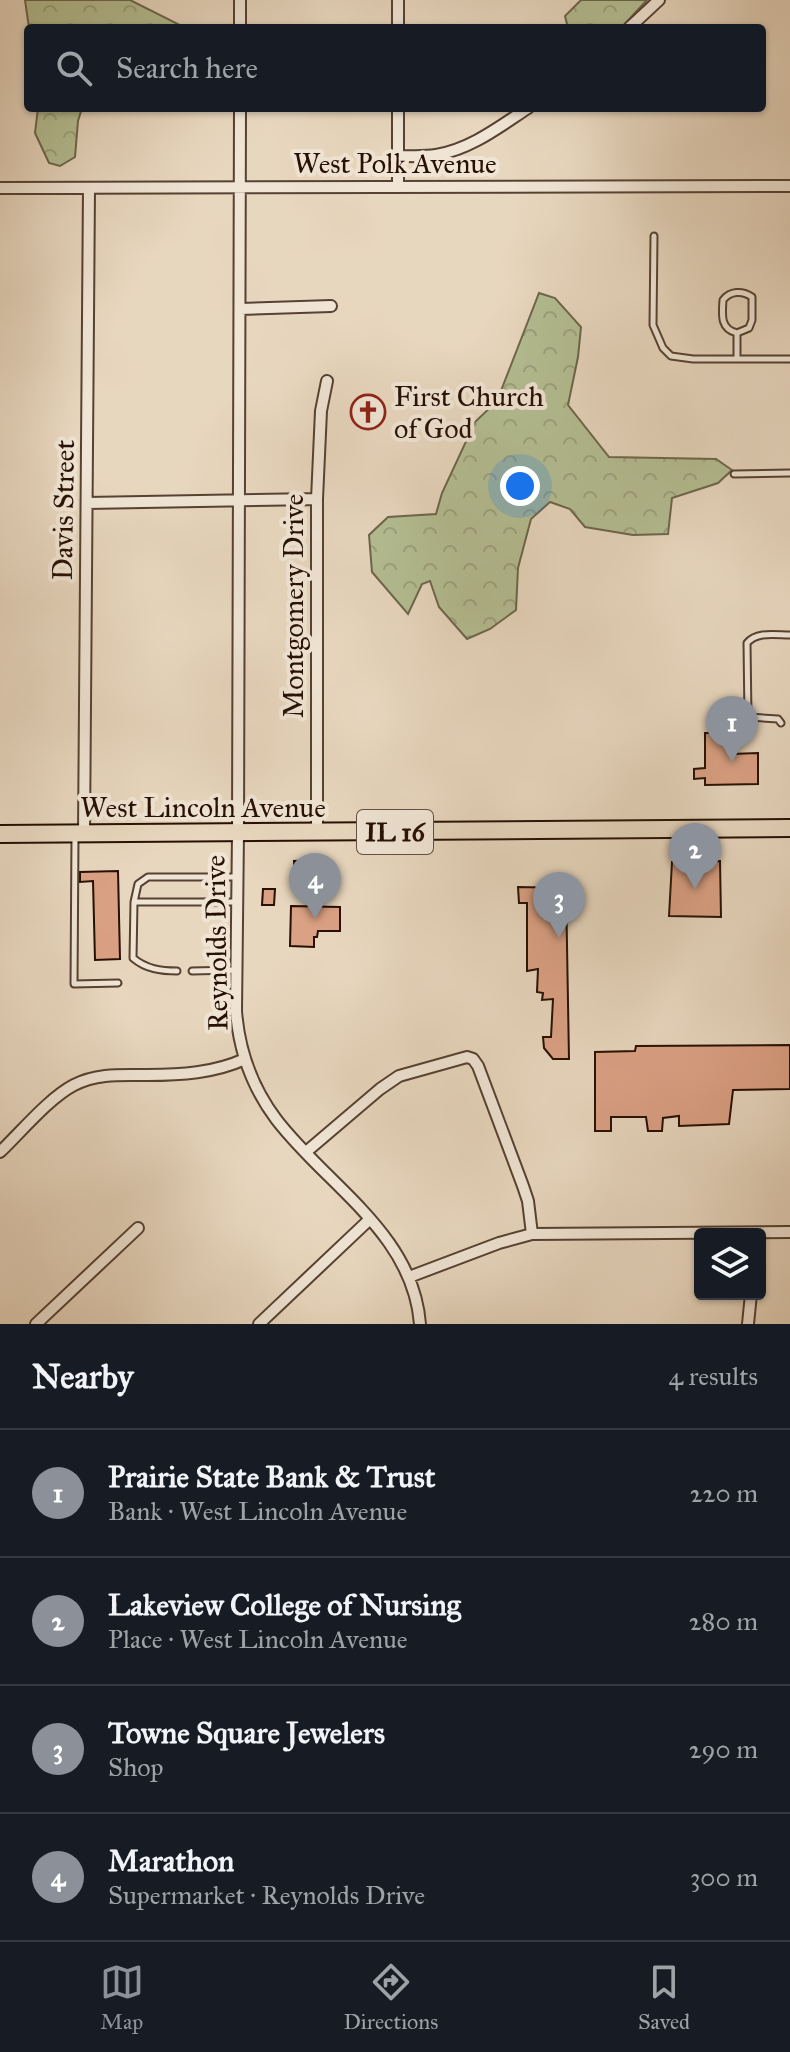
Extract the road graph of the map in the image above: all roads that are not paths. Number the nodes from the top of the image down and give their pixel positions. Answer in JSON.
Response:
{"nodes":[{"id":1,"x":240,"y":0,"type":"edge"},
{"id":2,"x":398,"y":0,"type":"edge"},
{"id":3,"x":659,"y":0,"type":"edge"},
{"id":4,"x":240,"y":24,"type":"edge"},
{"id":5,"x":398,"y":24,"type":"edge"},
{"id":6,"x":633,"y":24,"type":"edge"},
{"id":7,"x":240,"y":112,"type":"edge"},
{"id":8,"x":398,"y":112,"type":"edge"},
{"id":9,"x":522,"y":112,"type":"edge"},
{"id":10,"x":398,"y":156,"type":"junction"},
{"id":11,"x":790,"y":186,"type":"edge"},
{"id":12,"x":398,"y":187,"type":"junction"},
{"id":13,"x":0,"y":188,"type":"edge"},
{"id":14,"x":89,"y":188,"type":"junction"},
{"id":15,"x":240,"y":188,"type":"junction"},
{"id":16,"x":654,"y":236,"type":"dead end"},
{"id":17,"x":331,"y":306,"type":"dead end"},
{"id":18,"x":240,"y":309,"type":"junction"},
{"id":19,"x":737,"y":333,"type":"junction"},
{"id":20,"x":737,"y":359,"type":"junction"},
{"id":21,"x":790,"y":359,"type":"edge"},
{"id":22,"x":327,"y":381,"type":"dead end"},
{"id":23,"x":790,"y":473,"type":"edge"},
{"id":24,"x":734,"y":474,"type":"dead end"},
{"id":25,"x":317,"y":499,"type":"junction"},
{"id":26,"x":239,"y":500,"type":"junction"},
{"id":27,"x":87,"y":503,"type":"junction"},
{"id":28,"x":790,"y":635,"type":"edge"},
{"id":29,"x":781,"y":723,"type":"dead end"},
{"id":30,"x":790,"y":828,"type":"edge"},
{"id":31,"x":317,"y":832,"type":"junction"},
{"id":32,"x":238,"y":833,"type":"junction"},
{"id":33,"x":0,"y":834,"type":"edge"},
{"id":34,"x":79,"y":834,"type":"junction"},
{"id":35,"x":238,"y":877,"type":"junction"},
{"id":36,"x":134,"y":902,"type":"junction"},
{"id":37,"x":237,"y":902,"type":"junction"},
{"id":38,"x":236,"y":970,"type":"junction"},
{"id":39,"x":177,"y":971,"type":"dead end"},
{"id":40,"x":192,"y":971,"type":"dead end"},
{"id":41,"x":118,"y":983,"type":"dead end"},
{"id":42,"x":245,"y":1059,"type":"junction"},
{"id":43,"x":0,"y":1152,"type":"edge"},
{"id":44,"x":306,"y":1152,"type":"junction"},
{"id":45,"x":370,"y":1219,"type":"junction"},
{"id":46,"x":138,"y":1228,"type":"dead end"},
{"id":47,"x":790,"y":1232,"type":"edge"},
{"id":48,"x":694,"y":1233,"type":"edge"},
{"id":49,"x":766,"y":1233,"type":"edge"},
{"id":50,"x":532,"y":1234,"type":"junction"},
{"id":51,"x":409,"y":1277,"type":"junction"},
{"id":52,"x":750,"y":1300,"type":"edge"},
{"id":53,"x":36,"y":1324,"type":"edge"},
{"id":54,"x":259,"y":1324,"type":"edge"},
{"id":55,"x":420,"y":1324,"type":"edge"},
{"id":56,"x":748,"y":1324,"type":"edge"}],
"edges":[{"from":1,"to":4,"type":"street"},
{"from":2,"to":5,"type":"street"},
{"from":3,"to":6,"type":"street"},
{"from":7,"to":15,"type":"street","name":"Reynolds Drive"},
{"from":8,"to":10,"type":"street"},
{"from":9,"to":10,"type":"street"},
{"from":10,"to":12,"type":"street"},
{"from":11,"to":12,"type":"street","name":"West Polk Avenue"},
{"from":12,"to":15,"type":"street","name":"West Polk Avenue"},
{"from":13,"to":14,"type":"street","name":"West Polk Avenue"},
{"from":14,"to":15,"type":"street","name":"West Polk Avenue"},
{"from":14,"to":27,"type":"street","name":"Davis Street"},
{"from":15,"to":18,"type":"street","name":"Reynolds Drive"},
{"from":16,"to":20,"type":"lane"},
{"from":17,"to":18,"type":"street"},
{"from":18,"to":26,"type":"street","name":"Reynolds Drive"},
{"from":19,"to":19,"type":"lane"},
{"from":19,"to":20,"type":"lane"},
{"from":20,"to":21,"type":"lane"},
{"from":22,"to":25,"type":"street","name":"Montgomery Drive"},
{"from":23,"to":24,"type":"lane"},
{"from":25,"to":26,"type":"street"},
{"from":25,"to":31,"type":"street","name":"Montgomery Drive"},
{"from":26,"to":27,"type":"street"},
{"from":26,"to":32,"type":"street","name":"Reynolds Drive"},
{"from":27,"to":34,"type":"street","name":"Davis Street"},
{"from":28,"to":29,"type":"lane"},
{"from":30,"to":31,"type":"main road","name":"West Lincoln Avenue","number":"IL 16"},
{"from":31,"to":32,"type":"main road","name":"West Lincoln Avenue","number":"IL 16"},
{"from":32,"to":34,"type":"main road","name":"West Lincoln Avenue","number":"IL 16"},
{"from":32,"to":35,"type":"street","name":"Reynolds Drive"},
{"from":33,"to":34,"type":"main road","name":"West Lincoln Avenue","number":"IL 16"},
{"from":34,"to":41,"type":"lane"},
{"from":35,"to":36,"type":"lane"},
{"from":35,"to":37,"type":"street","name":"Reynolds Drive"},
{"from":36,"to":37,"type":"lane"},
{"from":36,"to":39,"type":"lane"},
{"from":37,"to":38,"type":"street","name":"Reynolds Drive"},
{"from":38,"to":40,"type":"lane"},
{"from":38,"to":42,"type":"street","name":"Reynolds Drive"},
{"from":42,"to":43,"type":"street"},
{"from":42,"to":44,"type":"street","name":"Reynolds Drive"},
{"from":44,"to":45,"type":"street","name":"Reynolds Drive"},
{"from":44,"to":50,"type":"street"},
{"from":45,"to":51,"type":"street","name":"Reynolds Drive"},
{"from":45,"to":54,"type":"street"},
{"from":46,"to":53,"type":"street"},
{"from":47,"to":49,"type":"street"},
{"from":48,"to":50,"type":"street"},
{"from":50,"to":51,"type":"street"},
{"from":51,"to":55,"type":"street","name":"Reynolds Drive"},
{"from":52,"to":56,"type":"street"}]}
